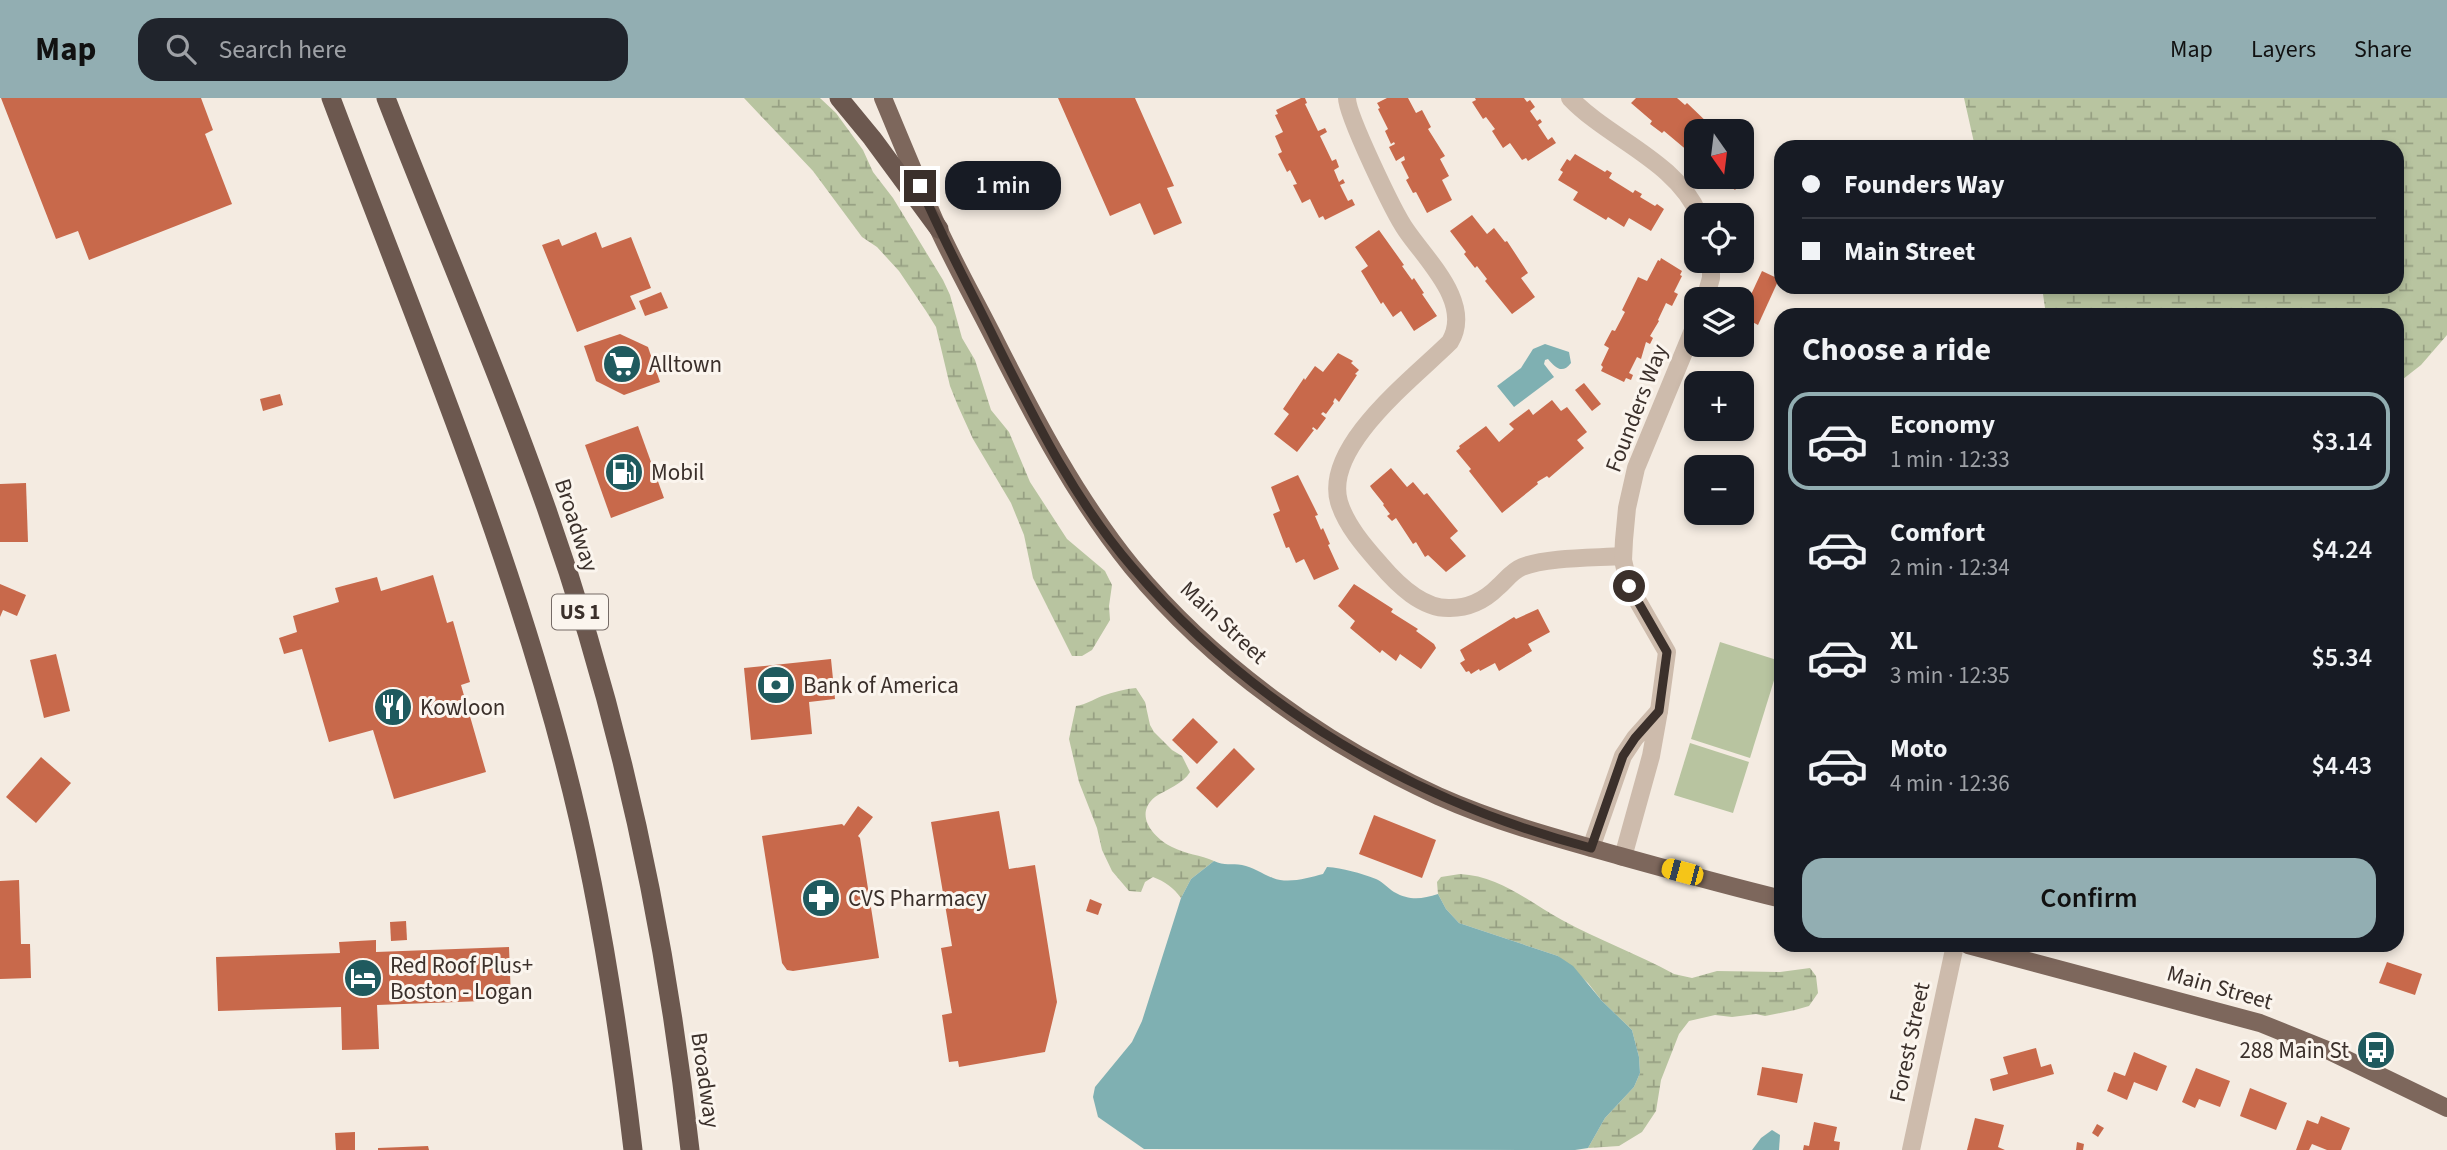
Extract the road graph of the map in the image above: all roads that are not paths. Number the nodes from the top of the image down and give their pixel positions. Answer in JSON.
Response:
{"nodes":[{"id":1,"x":331,"y":98,"type":"edge"},
{"id":2,"x":386,"y":98,"type":"edge"},
{"id":3,"x":839,"y":98,"type":"edge"},
{"id":4,"x":883,"y":98,"type":"edge"},
{"id":5,"x":1347,"y":98,"type":"edge"},
{"id":6,"x":1570,"y":98,"type":"edge"},
{"id":7,"x":1692,"y":203,"type":"edge"},
{"id":8,"x":939,"y":229,"type":"junction"},
{"id":9,"x":1684,"y":352,"type":"edge"},
{"id":10,"x":1623,"y":556,"type":"junction"},
{"id":11,"x":1659,"y":711,"type":"junction"},
{"id":12,"x":1591,"y":848,"type":"junction"},
{"id":13,"x":1623,"y":857,"type":"junction"},
{"id":14,"x":1774,"y":897,"type":"edge"},
{"id":15,"x":1953,"y":952,"type":"edge"},
{"id":16,"x":1995,"y":952,"type":"edge"},
{"id":17,"x":2447,"y":1108,"type":"edge"},
{"id":18,"x":633,"y":1150,"type":"edge"},
{"id":19,"x":690,"y":1150,"type":"edge"},
{"id":20,"x":1911,"y":1150,"type":"edge"}],
"edges":[{"from":1,"to":18,"type":"highway","number":"US 1"},
{"from":2,"to":19,"type":"highway","name":"Broadway","number":"US 1"},
{"from":3,"to":8,"type":"highway"},
{"from":4,"to":8,"type":"main road","name":"Main Street"},
{"from":5,"to":10,"type":"street"},
{"from":6,"to":7,"type":"street"},
{"from":8,"to":12,"type":"main road","name":"Main Street"},
{"from":9,"to":10,"type":"street","name":"Founders Way"},
{"from":10,"to":11,"type":"street","name":"Founders Way"},
{"from":11,"to":12,"type":"street"},
{"from":11,"to":13,"type":"street","name":"Founders Way"},
{"from":12,"to":13,"type":"main road","name":"Main Street"},
{"from":13,"to":14,"type":"main road","name":"Main Street"},
{"from":15,"to":20,"type":"street","name":"Forest Street"},
{"from":16,"to":17,"type":"main road","name":"Main Street"}]}
